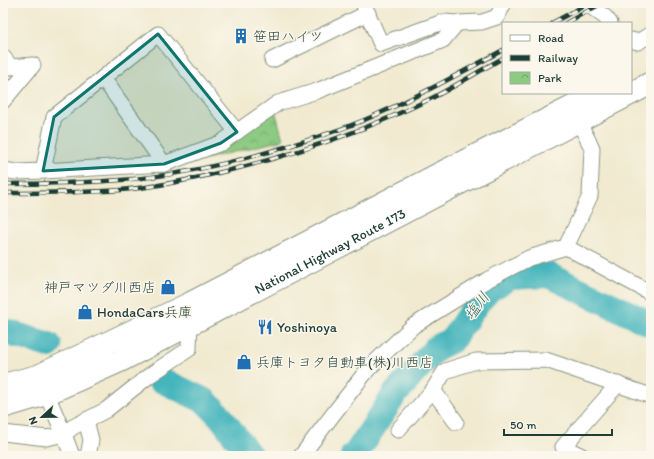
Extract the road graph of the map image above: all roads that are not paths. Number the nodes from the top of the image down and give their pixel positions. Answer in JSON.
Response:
{"nodes":[{"id":1,"x":504,"y":3,"type":"edge"},
{"id":2,"x":586,"y":3,"type":"edge"},
{"id":3,"x":366,"y":8,"type":"edge"},
{"id":4,"x":609,"y":22,"type":"edge"},
{"id":5,"x":457,"y":23,"type":"junction"},
{"id":6,"x":651,"y":34,"type":"edge"},
{"id":7,"x":632,"y":40,"type":"edge"},
{"id":8,"x":3,"y":57,"type":"edge"},
{"id":9,"x":272,"y":60,"type":"dead end"},
{"id":10,"x":651,"y":67,"type":"edge"},
{"id":11,"x":632,"y":77,"type":"edge"},
{"id":12,"x":103,"y":78,"type":"junction"},
{"id":13,"x":651,"y":83,"type":"edge"},
{"id":14,"x":632,"y":91,"type":"edge"},
{"id":15,"x":599,"y":94,"type":"edge"},
{"id":16,"x":625,"y":94,"type":"edge"},
{"id":17,"x":3,"y":101,"type":"edge"},
{"id":18,"x":575,"y":115,"type":"junction"},
{"id":19,"x":237,"y":132,"type":"junction"},
{"id":20,"x":164,"y":164,"type":"junction"},
{"id":21,"x":3,"y":170,"type":"edge"},
{"id":22,"x":43,"y":171,"type":"junction"},
{"id":23,"x":566,"y":247,"type":"junction"},
{"id":24,"x":651,"y":293,"type":"edge"},
{"id":25,"x":191,"y":314,"type":"junction"},
{"id":26,"x":618,"y":384,"type":"junction"},
{"id":27,"x":3,"y":385,"type":"edge"},
{"id":28,"x":42,"y":385,"type":"junction"},
{"id":29,"x":433,"y":390,"type":"junction"},
{"id":30,"x":651,"y":396,"type":"edge"},
{"id":31,"x":3,"y":407,"type":"edge"},
{"id":32,"x":86,"y":420,"type":"junction"},
{"id":33,"x":456,"y":422,"type":"dead end"},
{"id":34,"x":398,"y":430,"type":"dead end"},
{"id":35,"x":3,"y":433,"type":"edge"},
{"id":36,"x":64,"y":434,"type":"junction"},
{"id":37,"x":72,"y":456,"type":"edge"},
{"id":38,"x":88,"y":456,"type":"edge"},
{"id":39,"x":300,"y":456,"type":"edge"},
{"id":40,"x":582,"y":456,"type":"edge"}],
"edges":[{"from":1,"to":5,"type":"street"},
{"from":2,"to":4,"type":"street"},
{"from":3,"to":5,"type":"street"},
{"from":3,"to":9,"type":"street"},
{"from":5,"to":19,"type":"street"},
{"from":6,"to":7,"type":"street"},
{"from":8,"to":17,"type":"street"},
{"from":10,"to":11,"type":"highway"},
{"from":12,"to":19,"type":"street"},
{"from":12,"to":20,"type":"street"},
{"from":12,"to":22,"type":"street"},
{"from":13,"to":14,"type":"highway","name":"National Highway Route 173"},
{"from":15,"to":18,"type":"highway","name":"National Highway Route 173"},
{"from":16,"to":18,"type":"highway","name":"National Highway Route 173"},
{"from":18,"to":23,"type":"street"},
{"from":18,"to":25,"type":"highway","name":"National Highway Route 173"},
{"from":19,"to":20,"type":"street"},
{"from":20,"to":22,"type":"street"},
{"from":21,"to":22,"type":"street"},
{"from":23,"to":24,"type":"street"},
{"from":23,"to":39,"type":"street"},
{"from":25,"to":28,"type":"highway","name":"National Highway Route 173"},
{"from":25,"to":32,"type":"street"},
{"from":26,"to":29,"type":"street"},
{"from":26,"to":30,"type":"street"},
{"from":26,"to":40,"type":"street"},
{"from":27,"to":28,"type":"highway","name":"National Highway Route 173"},
{"from":28,"to":31,"type":"highway","name":"National Highway Route 173"},
{"from":28,"to":36,"type":"street"},
{"from":29,"to":33,"type":"street"},
{"from":29,"to":34,"type":"street"},
{"from":32,"to":36,"type":"street"},
{"from":32,"to":38,"type":"street"},
{"from":35,"to":36,"type":"street"},
{"from":36,"to":37,"type":"street"}]}
